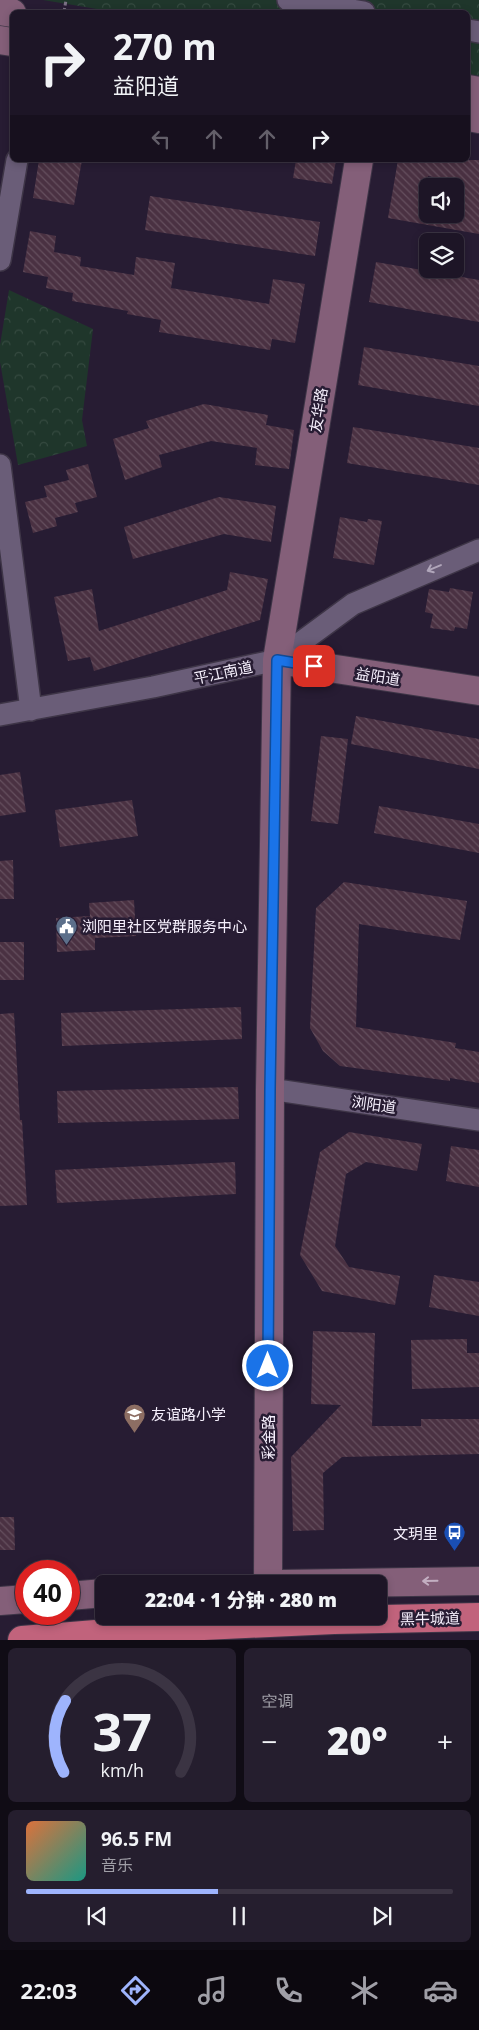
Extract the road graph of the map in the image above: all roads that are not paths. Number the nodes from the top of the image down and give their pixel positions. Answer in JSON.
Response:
{"nodes":[{"id":1,"x":288,"y":0,"type":"edge"},
{"id":2,"x":351,"y":10,"type":"edge"},
{"id":3,"x":17,"y":162,"type":"edge"},
{"id":4,"x":359,"y":162,"type":"edge"},
{"id":5,"x":0,"y":260,"type":"edge"},
{"id":6,"x":0,"y":465,"type":"edge"},
{"id":7,"x":479,"y":550,"type":"edge"},
{"id":8,"x":277,"y":660,"type":"junction"},
{"id":9,"x":479,"y":691,"type":"edge"},
{"id":10,"x":30,"y":710,"type":"junction"},
{"id":11,"x":0,"y":715,"type":"edge"},
{"id":12,"x":270,"y":1089,"type":"junction"},
{"id":13,"x":479,"y":1120,"type":"edge"},
{"id":14,"x":268,"y":1575,"type":"edge"},
{"id":15,"x":479,"y":1581,"type":"edge"},
{"id":16,"x":387,"y":1582,"type":"edge"},
{"id":17,"x":80,"y":1595,"type":"edge"},
{"id":18,"x":95,"y":1595,"type":"edge"},
{"id":19,"x":15,"y":1600,"type":"edge"},
{"id":20,"x":0,"y":1601,"type":"edge"},
{"id":21,"x":479,"y":1617,"type":"edge"},
{"id":22,"x":22,"y":1640,"type":"edge"}],
"edges":[{"from":1,"to":2,"type":"street"},
{"from":3,"to":5,"type":"street"},
{"from":4,"to":8,"type":"street","name":"友华路"},
{"from":6,"to":10,"type":"street"},
{"from":7,"to":8,"type":"street","name":"平江南道","one_way":true},
{"from":8,"to":9,"type":"street","name":"益阳道"},
{"from":8,"to":10,"type":"street","name":"平江南道"},
{"from":8,"to":12,"type":"street","name":"彩金路"},
{"from":10,"to":11,"type":"street","name":"平江南道"},
{"from":12,"to":13,"type":"street","name":"浏阳道"},
{"from":12,"to":14,"type":"street","name":"彩金路"},
{"from":15,"to":16,"type":"street","one_way":true},
{"from":17,"to":18,"type":"street"},
{"from":19,"to":20,"type":"street"},
{"from":21,"to":22,"type":"highway","name":"黑牛城道"}]}
